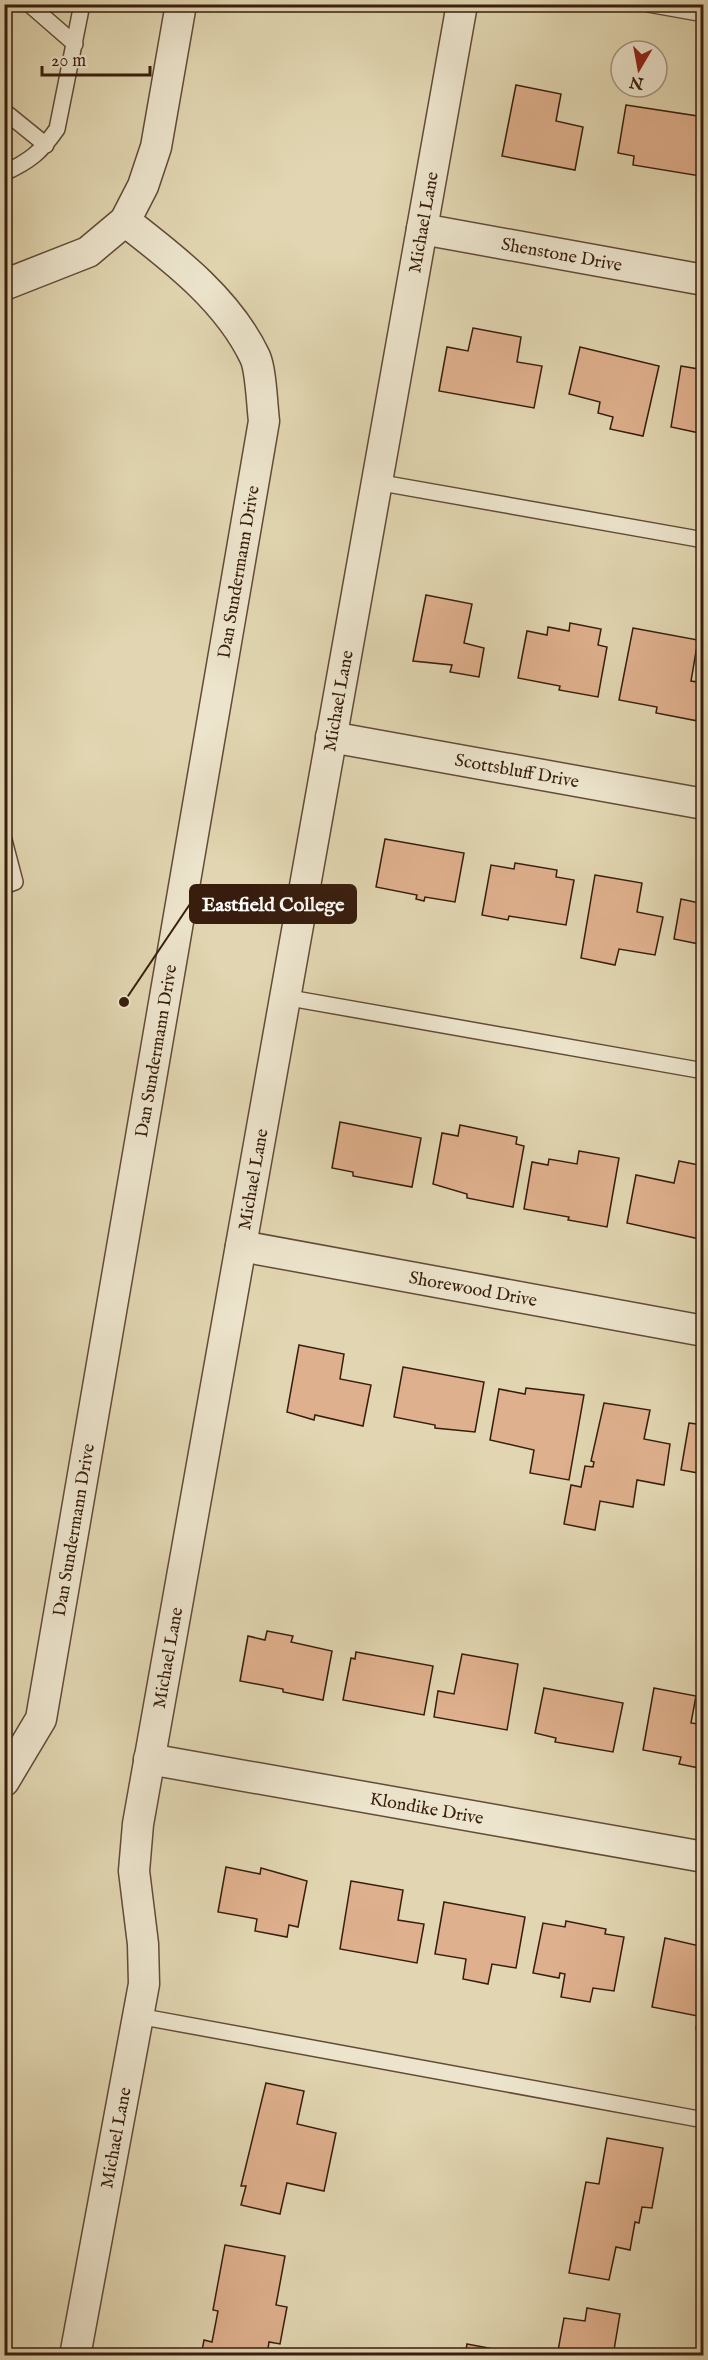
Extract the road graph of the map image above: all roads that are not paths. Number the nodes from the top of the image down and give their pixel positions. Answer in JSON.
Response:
{"nodes":[{"id":1,"x":28,"y":4,"type":"edge"},
{"id":2,"x":82,"y":4,"type":"edge"},
{"id":3,"x":182,"y":4,"type":"edge"},
{"id":4,"x":462,"y":4,"type":"edge"},
{"id":5,"x":648,"y":4,"type":"edge"},
{"id":6,"x":704,"y":14,"type":"edge"},
{"id":7,"x":75,"y":44,"type":"junction"},
{"id":8,"x":4,"y":111,"type":"edge"},
{"id":9,"x":46,"y":145,"type":"junction"},
{"id":10,"x":4,"y":173,"type":"edge"},
{"id":11,"x":124,"y":221,"type":"junction"},
{"id":12,"x":422,"y":230,"type":"junction"},
{"id":13,"x":704,"y":280,"type":"edge"},
{"id":14,"x":4,"y":285,"type":"edge"},
{"id":15,"x":376,"y":482,"type":"junction"},
{"id":16,"x":704,"y":540,"type":"edge"},
{"id":17,"x":331,"y":737,"type":"junction"},
{"id":18,"x":704,"y":804,"type":"edge"},
{"id":19,"x":4,"y":840,"type":"edge"},
{"id":20,"x":4,"y":886,"type":"edge"},
{"id":21,"x":284,"y":997,"type":"junction"},
{"id":22,"x":704,"y":1071,"type":"edge"},
{"id":23,"x":241,"y":1246,"type":"junction"},
{"id":24,"x":704,"y":1331,"type":"edge"},
{"id":25,"x":149,"y":1759,"type":"junction"},
{"id":26,"x":4,"y":1781,"type":"edge"},
{"id":27,"x":704,"y":1857,"type":"edge"},
{"id":28,"x":138,"y":2016,"type":"junction"},
{"id":29,"x":704,"y":2120,"type":"edge"},
{"id":30,"x":75,"y":2355,"type":"edge"}],
"edges":[{"from":1,"to":7,"type":"lane"},
{"from":2,"to":7,"type":"lane"},
{"from":3,"to":11,"type":"street"},
{"from":4,"to":12,"type":"street","name":"Michael Lane"},
{"from":5,"to":6,"type":"lane"},
{"from":7,"to":9,"type":"lane"},
{"from":8,"to":9,"type":"lane"},
{"from":9,"to":10,"type":"lane"},
{"from":11,"to":14,"type":"street"},
{"from":11,"to":26,"type":"street","name":"Dan Sundermann Drive"},
{"from":12,"to":13,"type":"street","name":"Shenstone Drive"},
{"from":12,"to":15,"type":"street","name":"Michael Lane"},
{"from":15,"to":16,"type":"lane"},
{"from":15,"to":17,"type":"street","name":"Michael Lane"},
{"from":17,"to":18,"type":"street","name":"Scottsbluff Drive"},
{"from":17,"to":21,"type":"street","name":"Michael Lane"},
{"from":19,"to":20,"type":"lane"},
{"from":21,"to":22,"type":"lane"},
{"from":21,"to":23,"type":"street","name":"Michael Lane"},
{"from":23,"to":24,"type":"street","name":"Shorewood Drive"},
{"from":23,"to":25,"type":"street","name":"Michael Lane"},
{"from":25,"to":27,"type":"street","name":"Klondike Drive"},
{"from":25,"to":28,"type":"street","name":"Michael Lane"},
{"from":28,"to":29,"type":"lane"},
{"from":28,"to":30,"type":"street","name":"Michael Lane"}]}
